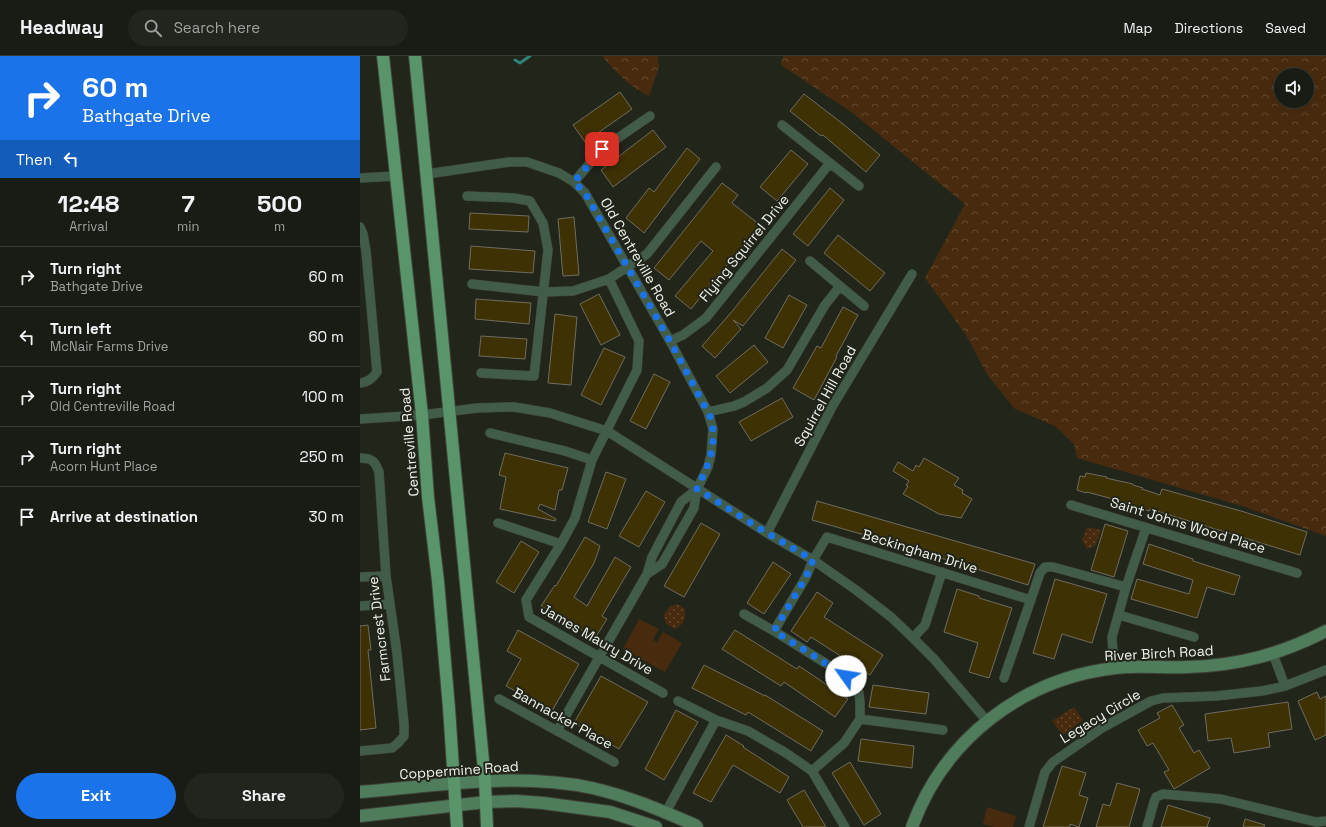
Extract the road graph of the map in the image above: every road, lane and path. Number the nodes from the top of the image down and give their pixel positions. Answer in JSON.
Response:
{"nodes":[{"id":1,"x":383,"y":56,"type":"edge"},
{"id":2,"x":415,"y":56,"type":"edge"},
{"id":3,"x":650,"y":116,"type":"dead end"},
{"id":4,"x":782,"y":125,"type":"dead end"},
{"id":5,"x":830,"y":163,"type":"junction"},
{"id":6,"x":716,"y":167,"type":"dead end"},
{"id":7,"x":426,"y":174,"type":"junction"},
{"id":8,"x":396,"y":176,"type":"junction"},
{"id":9,"x":360,"y":178,"type":"edge"},
{"id":10,"x":574,"y":182,"type":"junction"},
{"id":11,"x":859,"y":186,"type":"dead end"},
{"id":12,"x":467,"y":196,"type":"dead end"},
{"id":13,"x":360,"y":227,"type":"edge"},
{"id":14,"x":810,"y":261,"type":"dead end"},
{"id":15,"x":628,"y":268,"type":"junction"},
{"id":16,"x":912,"y":274,"type":"dead end"},
{"id":17,"x":609,"y":279,"type":"junction"},
{"id":18,"x":472,"y":284,"type":"dead end"},
{"id":19,"x":840,"y":286,"type":"junction"},
{"id":20,"x":544,"y":292,"type":"junction"},
{"id":21,"x":864,"y":306,"type":"dead end"},
{"id":22,"x":670,"y":341,"type":"junction"},
{"id":23,"x":481,"y":374,"type":"dead end"},
{"id":24,"x":360,"y":382,"type":"edge"},
{"id":25,"x":449,"y":411,"type":"junction"},
{"id":26,"x":708,"y":412,"type":"junction"},
{"id":27,"x":422,"y":415,"type":"junction"},
{"id":28,"x":360,"y":419,"type":"edge"},
{"id":29,"x":607,"y":431,"type":"junction"},
{"id":30,"x":490,"y":433,"type":"dead end"},
{"id":31,"x":360,"y":458,"type":"edge"},
{"id":32,"x":592,"y":460,"type":"junction"},
{"id":33,"x":697,"y":489,"type":"junction"},
{"id":34,"x":1071,"y":505,"type":"dead end"},
{"id":35,"x":498,"y":523,"type":"dead end"},
{"id":36,"x":1146,"y":528,"type":"junction"},
{"id":37,"x":767,"y":533,"type":"junction"},
{"id":38,"x":561,"y":544,"type":"junction"},
{"id":39,"x":813,"y":560,"type":"junction"},
{"id":40,"x":942,"y":572,"type":"junction"},
{"id":41,"x":1297,"y":573,"type":"dead end"},
{"id":42,"x":647,"y":574,"type":"junction"},
{"id":43,"x":386,"y":576,"type":"junction"},
{"id":44,"x":360,"y":578,"type":"edge"},
{"id":45,"x":1126,"y":587,"type":"junction"},
{"id":46,"x":1031,"y":600,"type":"junction"},
{"id":47,"x":390,"y":604,"type":"junction"},
{"id":48,"x":360,"y":606,"type":"edge"},
{"id":49,"x":744,"y":614,"type":"dead end"},
{"id":50,"x":1119,"y":615,"type":"junction"},
{"id":51,"x":774,"y":631,"type":"junction"},
{"id":52,"x":1326,"y":631,"type":"edge"},
{"id":53,"x":1194,"y":637,"type":"dead end"},
{"id":54,"x":913,"y":638,"type":"junction"},
{"id":55,"x":1273,"y":654,"type":"junction"},
{"id":56,"x":600,"y":657,"type":"junction"},
{"id":57,"x":1114,"y":668,"type":"junction"},
{"id":58,"x":1326,"y":670,"type":"edge"},
{"id":59,"x":1004,"y":678,"type":"dead end"},
{"id":60,"x":1285,"y":686,"type":"junction"},
{"id":61,"x":663,"y":693,"type":"dead end"},
{"id":62,"x":499,"y":699,"type":"dead end"},
{"id":63,"x":678,"y":701,"type":"dead end"},
{"id":64,"x":716,"y":720,"type":"junction"},
{"id":65,"x":860,"y":720,"type":"junction"},
{"id":66,"x":987,"y":721,"type":"junction"},
{"id":67,"x":943,"y":730,"type":"dead end"},
{"id":68,"x":557,"y":731,"type":"junction"},
{"id":69,"x":360,"y":751,"type":"edge"},
{"id":70,"x":614,"y":762,"type":"dead end"},
{"id":71,"x":812,"y":771,"type":"junction"},
{"id":72,"x":484,"y":781,"type":"junction"},
{"id":73,"x":454,"y":783,"type":"junction"},
{"id":74,"x":360,"y":792,"type":"edge"},
{"id":75,"x":486,"y":802,"type":"junction"},
{"id":76,"x":456,"y":806,"type":"junction"},
{"id":77,"x":666,"y":812,"type":"junction"},
{"id":78,"x":360,"y":816,"type":"edge"},
{"id":79,"x":1326,"y":821,"type":"edge"},
{"id":80,"x":457,"y":827,"type":"edge"},
{"id":81,"x":487,"y":827,"type":"edge"},
{"id":82,"x":656,"y":827,"type":"edge"},
{"id":83,"x":697,"y":827,"type":"edge"},
{"id":84,"x":845,"y":827,"type":"edge"},
{"id":85,"x":912,"y":827,"type":"edge"},
{"id":86,"x":1029,"y":827,"type":"edge"},
{"id":87,"x":1147,"y":827,"type":"edge"}],
"edges":[{"from":1,"to":8,"type":"main road","name":"Centreville Road"},
{"from":2,"to":7,"type":"main road"},
{"from":3,"to":10,"type":"street"},
{"from":4,"to":5,"type":"street"},
{"from":5,"to":11,"type":"street"},
{"from":5,"to":22,"type":"street","name":"Flying Squirrel Drive"},
{"from":6,"to":15,"type":"street"},
{"from":7,"to":10,"type":"street","name":"Old Centreville Road"},
{"from":7,"to":25,"type":"main road"},
{"from":8,"to":9,"type":"street"},
{"from":8,"to":27,"type":"main road","name":"Centreville Road"},
{"from":10,"to":15,"type":"street","name":"Old Centreville Road"},
{"from":12,"to":20,"type":"street"},
{"from":13,"to":24,"type":"street"},
{"from":14,"to":19,"type":"street"},
{"from":15,"to":17,"type":"street"},
{"from":15,"to":22,"type":"street","name":"Old Centreville Road"},
{"from":16,"to":37,"type":"street","name":"Squirrel Hill Road"},
{"from":17,"to":20,"type":"street"},
{"from":17,"to":29,"type":"street","name":"James Maury Drive"},
{"from":18,"to":20,"type":"street"},
{"from":19,"to":21,"type":"street"},
{"from":19,"to":26,"type":"street"},
{"from":20,"to":23,"type":"street"},
{"from":22,"to":26,"type":"street","name":"Old Centreville Road"},
{"from":25,"to":27,"type":"street"},
{"from":25,"to":29,"type":"street"},
{"from":25,"to":72,"type":"main road"},
{"from":26,"to":33,"type":"street","name":"Old Centreville Road"},
{"from":27,"to":28,"type":"street"},
{"from":27,"to":73,"type":"main road","name":"Centreville Road"},
{"from":29,"to":32,"type":"street","name":"James Maury Drive"},
{"from":29,"to":33,"type":"street"},
{"from":30,"to":32,"type":"street"},
{"from":31,"to":43,"type":"street","name":"Farmcrest Drive"},
{"from":32,"to":38,"type":"street","name":"James Maury Drive"},
{"from":33,"to":37,"type":"street"},
{"from":33,"to":42,"type":"street"},
{"from":33,"to":42,"type":"street"},
{"from":34,"to":36,"type":"street","name":"Saint Johns Wood Place"},
{"from":35,"to":38,"type":"street"},
{"from":36,"to":41,"type":"street","name":"Saint Johns Wood Place"},
{"from":36,"to":45,"type":"street"},
{"from":37,"to":39,"type":"street"},
{"from":38,"to":56,"type":"street","name":"James Maury Drive"},
{"from":39,"to":40,"type":"street","name":"Beckingham Drive"},
{"from":39,"to":51,"type":"street"},
{"from":39,"to":54,"type":"street"},
{"from":40,"to":46,"type":"street","name":"Beckingham Drive"},
{"from":40,"to":54,"type":"street"},
{"from":42,"to":56,"type":"street"},
{"from":43,"to":44,"type":"street"},
{"from":43,"to":47,"type":"street","name":"Farmcrest Drive"},
{"from":45,"to":46,"type":"street"},
{"from":45,"to":50,"type":"street"},
{"from":46,"to":59,"type":"street"},
{"from":47,"to":48,"type":"street"},
{"from":47,"to":69,"type":"street","name":"Farmcrest Drive"},
{"from":49,"to":51,"type":"street"},
{"from":50,"to":53,"type":"street"},
{"from":50,"to":57,"type":"street"},
{"from":51,"to":65,"type":"street"},
{"from":52,"to":55,"type":"street","name":"River Birch Road"},
{"from":54,"to":66,"type":"street"},
{"from":55,"to":57,"type":"street","name":"River Birch Road"},
{"from":55,"to":60,"type":"street"},
{"from":56,"to":61,"type":"street","name":"James Maury Drive"},
{"from":56,"to":68,"type":"street"},
{"from":57,"to":66,"type":"street","name":"River Birch Road"},
{"from":58,"to":60,"type":"street","name":"Legacy Circle"},
{"from":60,"to":86,"type":"street","name":"Legacy Circle"},
{"from":62,"to":68,"type":"street","name":"Bannacker Place"},
{"from":63,"to":64,"type":"street"},
{"from":64,"to":71,"type":"street"},
{"from":64,"to":77,"type":"street"},
{"from":65,"to":67,"type":"street"},
{"from":65,"to":71,"type":"street"},
{"from":66,"to":85,"type":"street","name":"River Birch Road"},
{"from":68,"to":70,"type":"street","name":"Bannacker Place"},
{"from":71,"to":84,"type":"street"},
{"from":72,"to":73,"type":"street","name":"Coppermine Road"},
{"from":72,"to":75,"type":"main road"},
{"from":72,"to":77,"type":"street","name":"Coppermine Road"},
{"from":73,"to":74,"type":"street","name":"Coppermine Road"},
{"from":73,"to":76,"type":"main road","name":"Centreville Road"},
{"from":75,"to":76,"type":"street"},
{"from":75,"to":81,"type":"main road"},
{"from":75,"to":82,"type":"street"},
{"from":76,"to":78,"type":"street"},
{"from":76,"to":80,"type":"main road","name":"Centreville Road"},
{"from":77,"to":83,"type":"street","name":"Coppermine Road"},
{"from":79,"to":87,"type":"street"}]}
